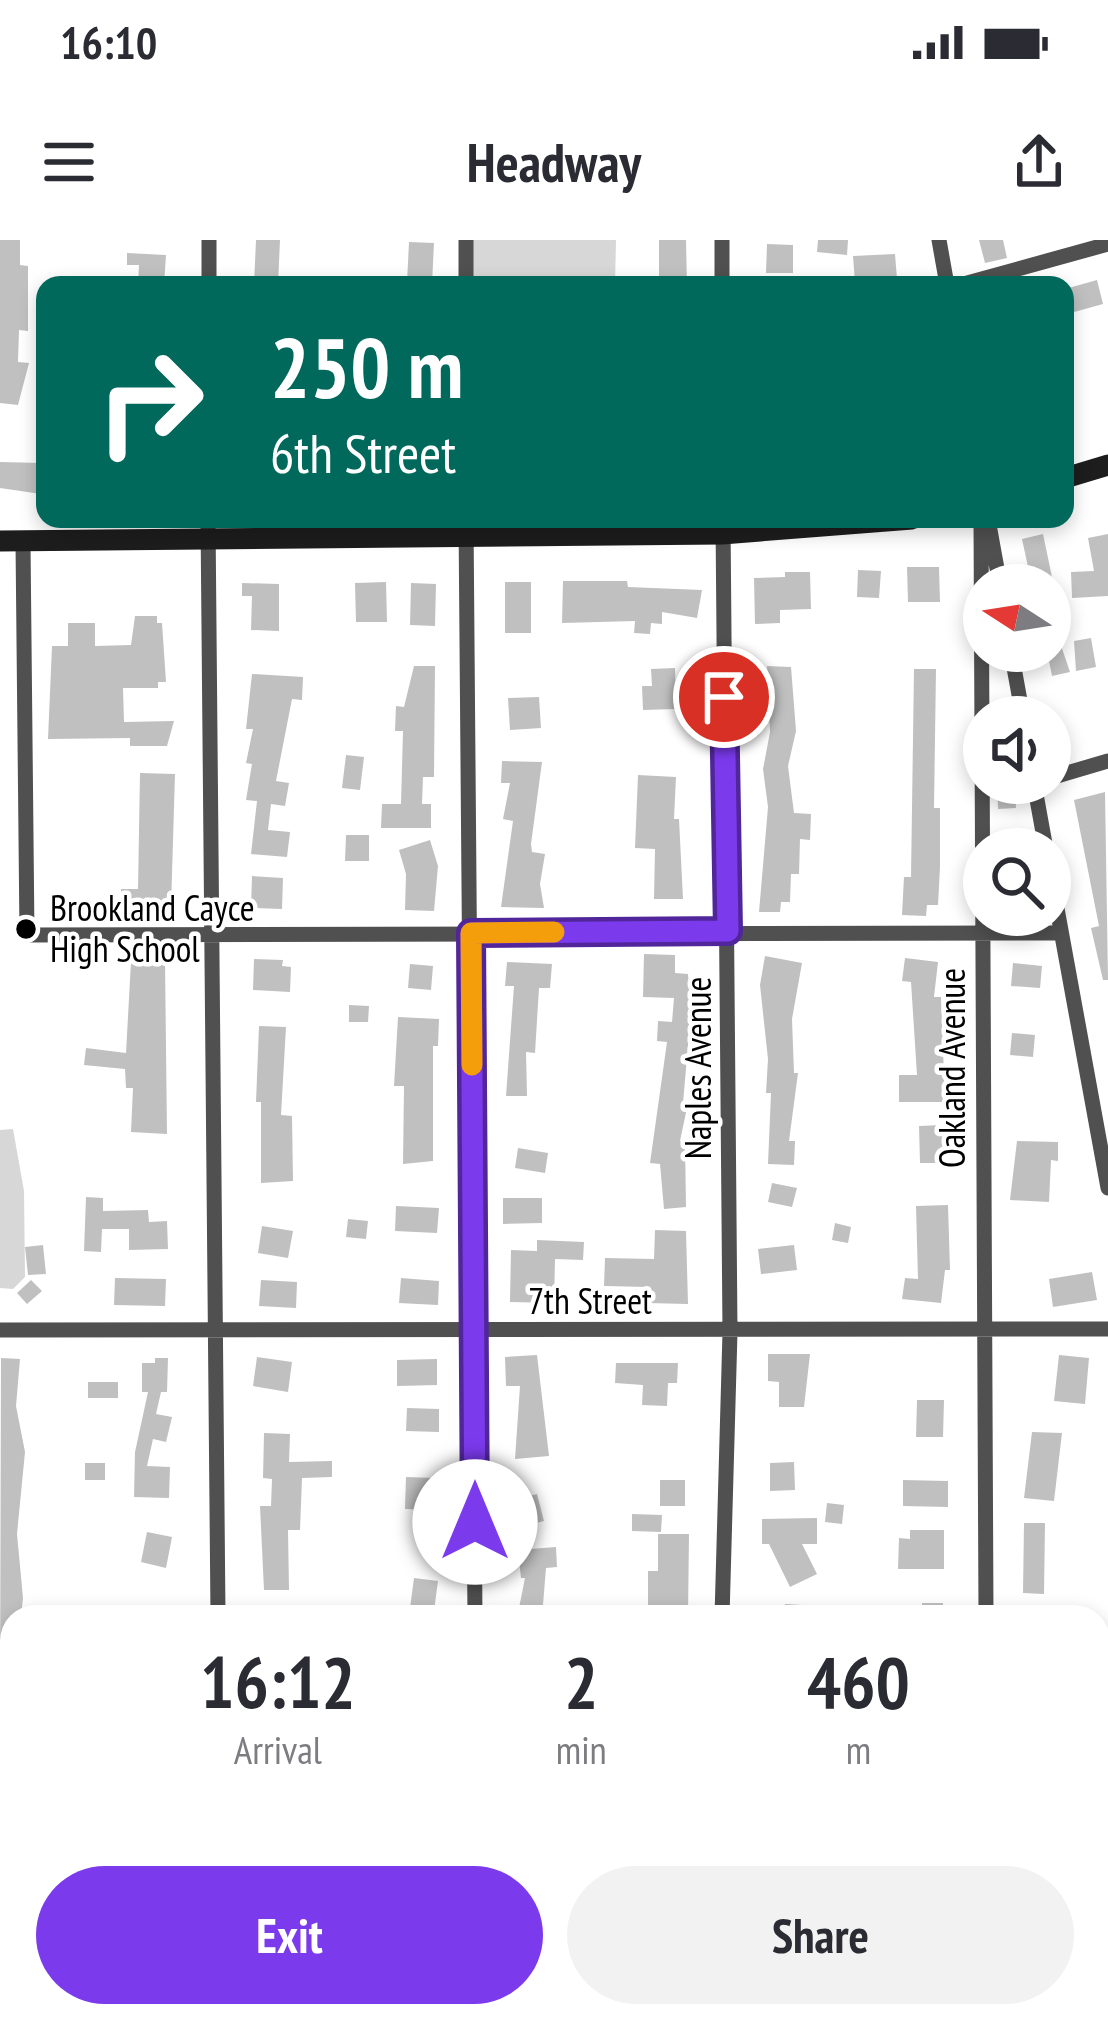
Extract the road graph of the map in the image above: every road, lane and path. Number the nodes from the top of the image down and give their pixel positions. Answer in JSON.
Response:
{"nodes":[{"id":1,"x":209,"y":240,"type":"edge"},
{"id":2,"x":466,"y":240,"type":"edge"},
{"id":3,"x":722,"y":240,"type":"edge"},
{"id":4,"x":939,"y":240,"type":"edge"},
{"id":5,"x":1108,"y":244,"type":"edge"},
{"id":6,"x":209,"y":276,"type":"edge"},
{"id":7,"x":466,"y":276,"type":"edge"},
{"id":8,"x":722,"y":276,"type":"edge"},
{"id":9,"x":945,"y":276,"type":"edge"},
{"id":10,"x":992,"y":276,"type":"edge"},
{"id":11,"x":1108,"y":465,"type":"edge"},
{"id":12,"x":1074,"y":475,"type":"edge"},
{"id":13,"x":380,"y":528,"type":"edge"},
{"id":14,"x":466,"y":528,"type":"edge"},
{"id":15,"x":723,"y":528,"type":"edge"},
{"id":16,"x":985,"y":528,"type":"edge"},
{"id":17,"x":987,"y":528,"type":"edge"},
{"id":18,"x":208,"y":530,"type":"edge"},
{"id":19,"x":11,"y":542,"type":"edge"},
{"id":20,"x":995,"y":564,"type":"edge"},
{"id":21,"x":1108,"y":761,"type":"edge"},
{"id":22,"x":1071,"y":772,"type":"edge"},
{"id":23,"x":982,"y":828,"type":"edge"},
{"id":24,"x":963,"y":930,"type":"edge"},
{"id":25,"x":728,"y":931,"type":"junction"},
{"id":26,"x":471,"y":933,"type":"junction"},
{"id":27,"x":215,"y":934,"type":"junction"},
{"id":28,"x":981,"y":936,"type":"edge"},
{"id":29,"x":1062,"y":936,"type":"edge"},
{"id":30,"x":1108,"y":1188,"type":"edge"},
{"id":31,"x":984,"y":1329,"type":"junction"},
{"id":32,"x":1108,"y":1329,"type":"edge"},
{"id":33,"x":0,"y":1330,"type":"edge"},
{"id":34,"x":217,"y":1330,"type":"junction"},
{"id":35,"x":473,"y":1331,"type":"junction"},
{"id":36,"x":730,"y":1332,"type":"junction"},
{"id":37,"x":218,"y":1605,"type":"edge"},
{"id":38,"x":475,"y":1605,"type":"edge"},
{"id":39,"x":722,"y":1605,"type":"edge"},
{"id":40,"x":986,"y":1605,"type":"edge"}],
"edges":[{"from":1,"to":6,"type":"street"},
{"from":2,"to":7,"type":"street"},
{"from":3,"to":8,"type":"street"},
{"from":4,"to":9,"type":"street"},
{"from":5,"to":10,"type":"street"},
{"from":11,"to":12,"type":"main road"},
{"from":13,"to":18,"type":"main road"},
{"from":14,"to":26,"type":"street"},
{"from":15,"to":25,"type":"street","name":"Naples Avenue"},
{"from":16,"to":23,"type":"street","name":"Oakland Avenue"},
{"from":17,"to":20,"type":"street"},
{"from":18,"to":19,"type":"main road"},
{"from":18,"to":27,"type":"street"},
{"from":19,"to":27,"type":"street"},
{"from":21,"to":22,"type":"street"},
{"from":24,"to":25,"type":"street"},
{"from":25,"to":26,"type":"street"},
{"from":25,"to":36,"type":"street","name":"Naples Avenue"},
{"from":26,"to":27,"type":"street"},
{"from":26,"to":35,"type":"street"},
{"from":27,"to":34,"type":"street"},
{"from":28,"to":31,"type":"street","name":"Oakland Avenue"},
{"from":29,"to":30,"type":"street"},
{"from":31,"to":32,"type":"street","name":"7th Street"},
{"from":31,"to":36,"type":"street","name":"7th Street"},
{"from":31,"to":40,"type":"street","name":"Oakland Avenue"},
{"from":33,"to":34,"type":"street","name":"7th Street"},
{"from":34,"to":35,"type":"street","name":"7th Street"},
{"from":34,"to":37,"type":"street"},
{"from":35,"to":36,"type":"street","name":"7th Street"},
{"from":35,"to":38,"type":"street"},
{"from":36,"to":39,"type":"street","name":"Naples Avenue"}]}
